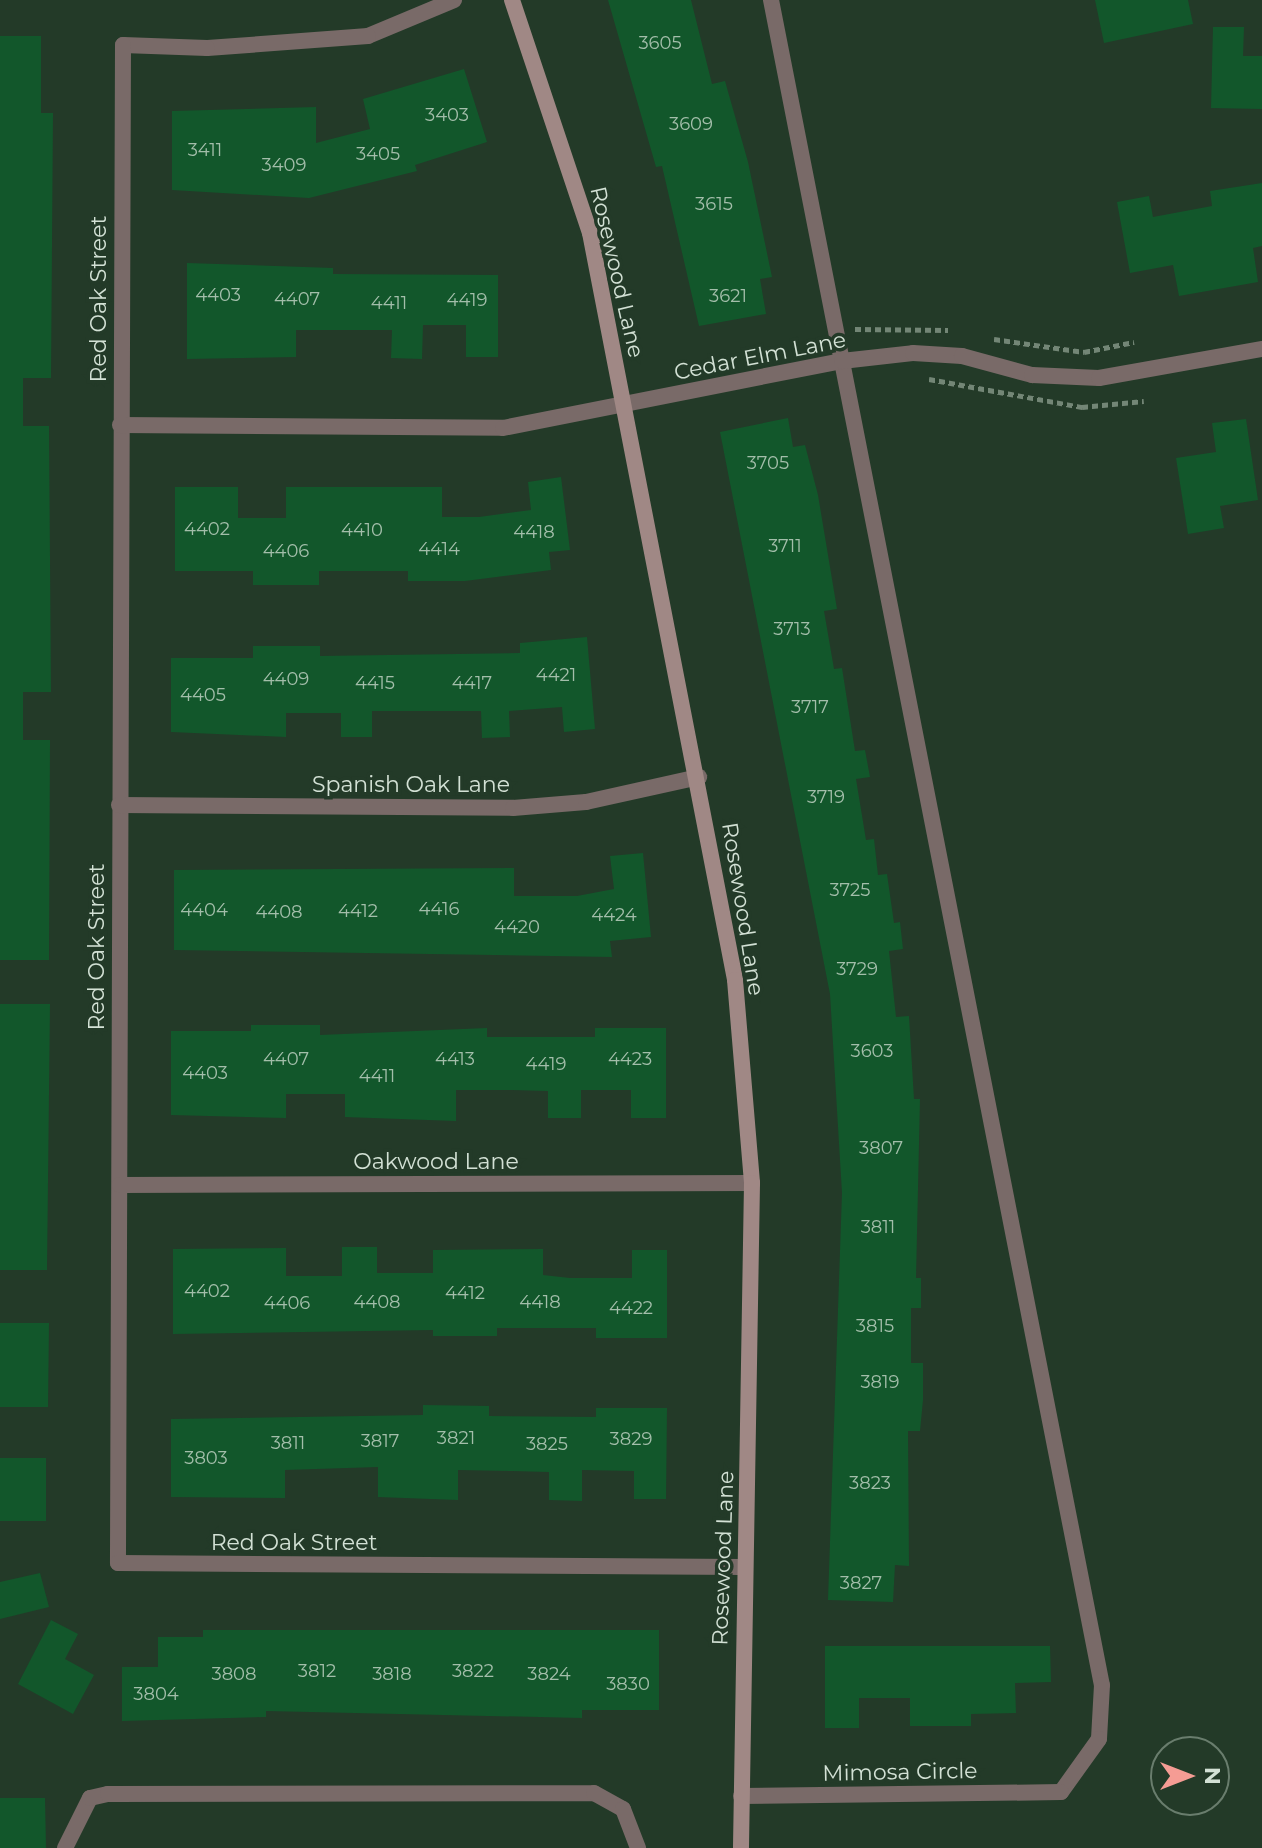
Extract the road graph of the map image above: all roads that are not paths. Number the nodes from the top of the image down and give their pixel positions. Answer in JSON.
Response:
{"nodes":[{"id":1,"x":454,"y":0,"type":"edge"},
{"id":2,"x":512,"y":0,"type":"edge"},
{"id":3,"x":771,"y":0,"type":"edge"},
{"id":4,"x":1262,"y":349,"type":"edge"},
{"id":5,"x":842,"y":361,"type":"junction"},
{"id":6,"x":626,"y":404,"type":"junction"},
{"id":7,"x":120,"y":425,"type":"junction"},
{"id":8,"x":699,"y":777,"type":"junction"},
{"id":9,"x":119,"y":805,"type":"junction"},
{"id":10,"x":752,"y":1183,"type":"junction"},
{"id":11,"x":120,"y":1185,"type":"junction"},
{"id":12,"x":742,"y":1567,"type":"junction"},
{"id":13,"x":741,"y":1796,"type":"junction"},
{"id":14,"x":65,"y":1848,"type":"edge"},
{"id":15,"x":638,"y":1848,"type":"edge"},
{"id":16,"x":741,"y":1848,"type":"edge"}],
"edges":[{"from":1,"to":7,"type":"street","name":"Red Oak Street"},
{"from":2,"to":6,"type":"street","name":"Rosewood Lane"},
{"from":3,"to":5,"type":"street"},
{"from":4,"to":5,"type":"street","name":"Cedar Elm Lane"},
{"from":5,"to":6,"type":"street","name":"Cedar Elm Lane"},
{"from":5,"to":13,"type":"street","name":"Mimosa Circle"},
{"from":6,"to":7,"type":"street","name":"Cedar Elm Lane"},
{"from":6,"to":8,"type":"street","name":"Rosewood Lane"},
{"from":7,"to":9,"type":"street","name":"Red Oak Street"},
{"from":8,"to":9,"type":"street","name":"Spanish Oak Lane"},
{"from":8,"to":10,"type":"street","name":"Rosewood Lane"},
{"from":9,"to":11,"type":"street","name":"Red Oak Street"},
{"from":10,"to":11,"type":"street","name":"Oakwood Lane"},
{"from":10,"to":12,"type":"street","name":"Rosewood Lane"},
{"from":11,"to":12,"type":"street","name":"Red Oak Street"},
{"from":12,"to":13,"type":"street","name":"Rosewood Lane"},
{"from":13,"to":16,"type":"street","name":"Rosewood Lane"},
{"from":14,"to":15,"type":"street"}]}
